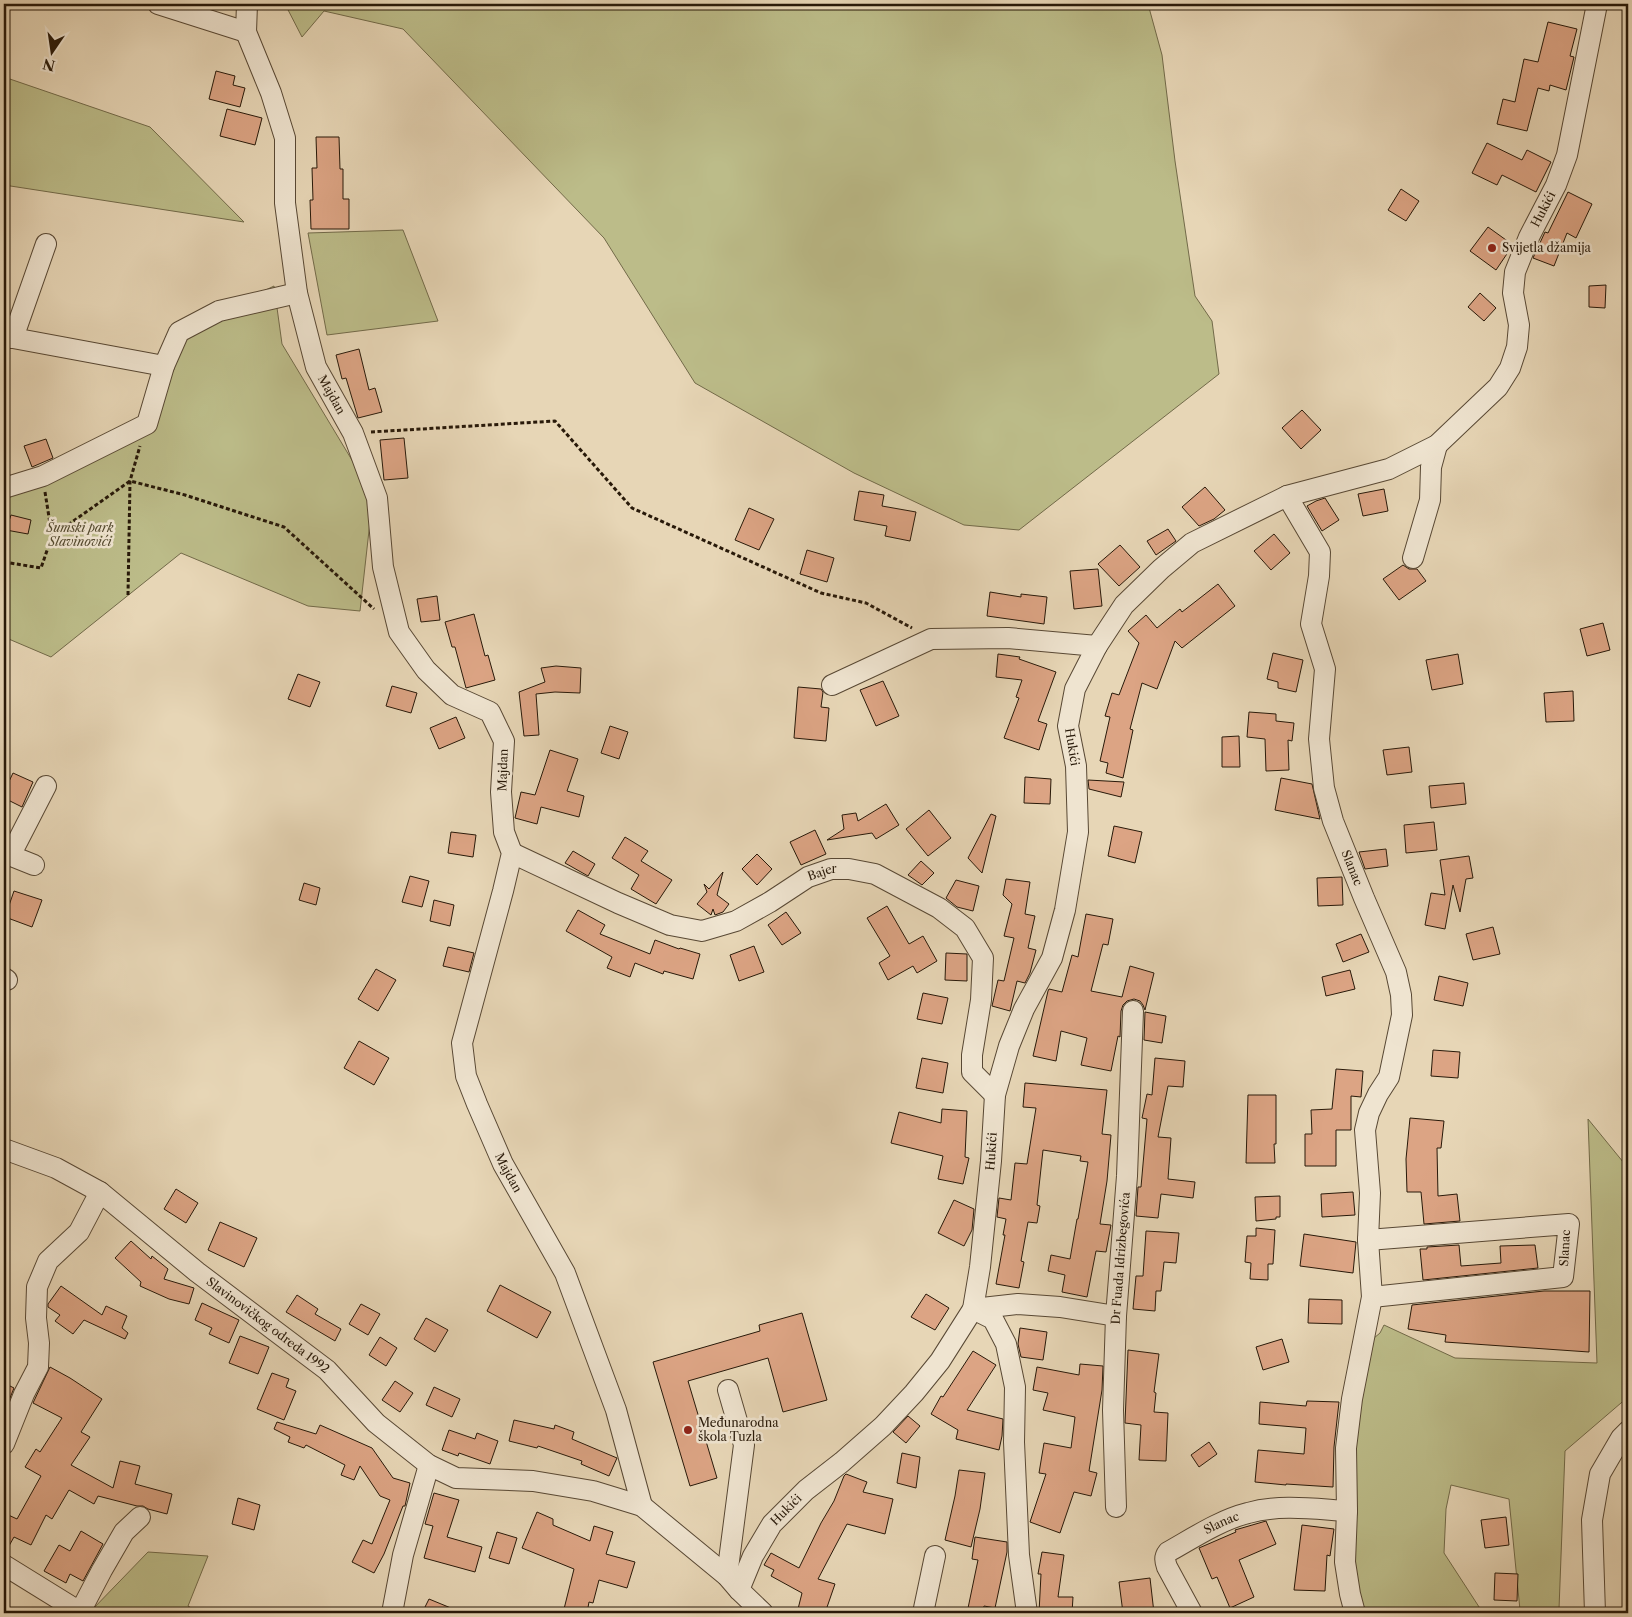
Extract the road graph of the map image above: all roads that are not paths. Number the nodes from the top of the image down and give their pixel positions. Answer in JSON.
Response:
{"nodes":[{"id":1,"x":158,"y":4,"type":"edge"},
{"id":2,"x":247,"y":4,"type":"edge"},
{"id":3,"x":1597,"y":4,"type":"edge"},
{"id":4,"x":246,"y":32,"type":"junction"},
{"id":5,"x":46,"y":244,"type":"dead end"},
{"id":6,"x":296,"y":292,"type":"junction"},
{"id":7,"x":8,"y":336,"type":"edge"},
{"id":8,"x":164,"y":366,"type":"junction"},
{"id":9,"x":1437,"y":445,"type":"junction"},
{"id":10,"x":4,"y":488,"type":"edge"},
{"id":11,"x":1287,"y":496,"type":"junction"},
{"id":12,"x":1413,"y":558,"type":"dead end"},
{"id":13,"x":1097,"y":646,"type":"junction"},
{"id":14,"x":832,"y":685,"type":"dead end"},
{"id":15,"x":46,"y":786,"type":"dead end"},
{"id":16,"x":512,"y":853,"type":"junction"},
{"id":17,"x":7,"y":855,"type":"edge"},
{"id":18,"x":34,"y":865,"type":"dead end"},
{"id":19,"x":1133,"y":1011,"type":"dead end"},
{"id":20,"x":995,"y":1096,"type":"junction"},
{"id":21,"x":4,"y":1149,"type":"edge"},
{"id":22,"x":100,"y":1192,"type":"junction"},
{"id":23,"x":1368,"y":1240,"type":"junction"},
{"id":24,"x":1372,"y":1297,"type":"junction"},
{"id":25,"x":973,"y":1308,"type":"junction"},
{"id":26,"x":1116,"y":1316,"type":"junction"},
{"id":27,"x":728,"y":1390,"type":"dead end"},
{"id":28,"x":1628,"y":1431,"type":"edge"},
{"id":29,"x":4,"y":1444,"type":"edge"},
{"id":30,"x":429,"y":1465,"type":"junction"},
{"id":31,"x":642,"y":1506,"type":"junction"},
{"id":32,"x":1116,"y":1507,"type":"dead end"},
{"id":33,"x":1347,"y":1511,"type":"junction"},
{"id":34,"x":140,"y":1517,"type":"dead end"},
{"id":35,"x":935,"y":1556,"type":"dead end"},
{"id":36,"x":4,"y":1565,"type":"edge"},
{"id":37,"x":733,"y":1583,"type":"junction"},
{"id":38,"x":80,"y":1613,"type":"edge"},
{"id":39,"x":392,"y":1613,"type":"edge"},
{"id":40,"x":763,"y":1613,"type":"edge"},
{"id":41,"x":923,"y":1613,"type":"edge"},
{"id":42,"x":1027,"y":1613,"type":"edge"},
{"id":43,"x":1192,"y":1613,"type":"edge"},
{"id":44,"x":1355,"y":1613,"type":"edge"},
{"id":45,"x":1595,"y":1613,"type":"edge"}],
"edges":[{"from":1,"to":4,"type":"street"},
{"from":2,"to":4,"type":"street","name":"Majdan"},
{"from":3,"to":9,"type":"street","name":"Hukići"},
{"from":4,"to":6,"type":"street","name":"Majdan"},
{"from":5,"to":7,"type":"street"},
{"from":6,"to":8,"type":"street"},
{"from":6,"to":16,"type":"street","name":"Majdan"},
{"from":7,"to":8,"type":"street"},
{"from":8,"to":10,"type":"street"},
{"from":9,"to":11,"type":"street","name":"Hukići"},
{"from":9,"to":12,"type":"street"},
{"from":11,"to":13,"type":"street","name":"Hukići"},
{"from":11,"to":23,"type":"street","name":"Slanac"},
{"from":13,"to":14,"type":"street"},
{"from":13,"to":20,"type":"street","name":"Hukići"},
{"from":15,"to":17,"type":"street"},
{"from":16,"to":20,"type":"street","name":"Bajer"},
{"from":16,"to":31,"type":"street","name":"Majdan"},
{"from":17,"to":18,"type":"street"},
{"from":19,"to":26,"type":"street","name":"Dr Fuada Idrizbegovića"},
{"from":20,"to":25,"type":"street","name":"Hukići"},
{"from":21,"to":22,"type":"street","name":"Slavinovičkog odreda 1992"},
{"from":22,"to":29,"type":"street"},
{"from":22,"to":30,"type":"street","name":"Slavinovičkog odreda 1992"},
{"from":23,"to":24,"type":"street","name":"Slanac"},
{"from":23,"to":24,"type":"street","name":"Slanac"},
{"from":24,"to":33,"type":"street","name":"Slanac"},
{"from":25,"to":26,"type":"street"},
{"from":25,"to":37,"type":"street","name":"Hukići"},
{"from":25,"to":42,"type":"street"},
{"from":26,"to":32,"type":"street","name":"Dr Fuada Idrizbegovića"},
{"from":27,"to":37,"type":"street"},
{"from":28,"to":45,"type":"street"},
{"from":30,"to":31,"type":"street","name":"Slavinovičkog odreda 1992"},
{"from":30,"to":39,"type":"street"},
{"from":31,"to":37,"type":"street","name":"Slavinovičkog odreda 1992"},
{"from":33,"to":43,"type":"street","name":"Slanac"},
{"from":33,"to":44,"type":"street","name":"Slanac"},
{"from":34,"to":38,"type":"street"},
{"from":35,"to":41,"type":"street"},
{"from":36,"to":38,"type":"street"},
{"from":37,"to":40,"type":"street"}]}
